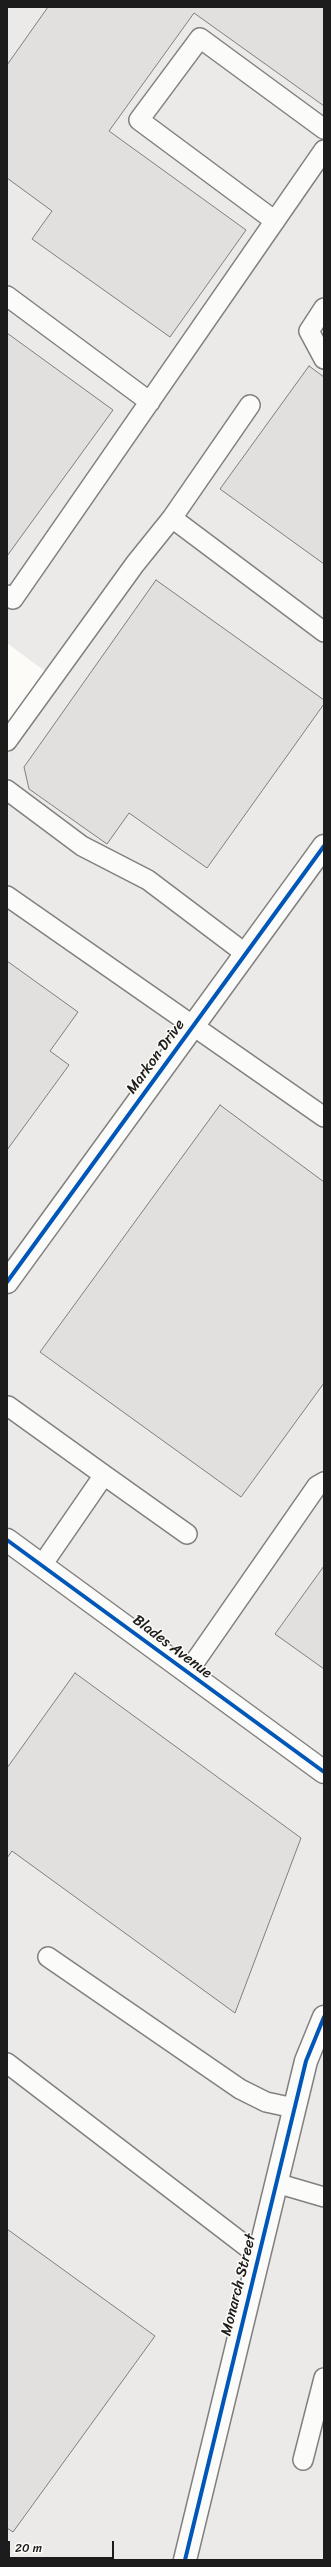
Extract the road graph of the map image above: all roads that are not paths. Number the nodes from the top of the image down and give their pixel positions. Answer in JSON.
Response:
{"nodes":[{"id":1,"x":324,"y":129,"type":"edge"},
{"id":2,"x":324,"y":150,"type":"edge"},
{"id":3,"x":275,"y":221,"type":"junction"},
{"id":4,"x":7,"y":296,"type":"edge"},
{"id":5,"x":324,"y":308,"type":"edge"},
{"id":6,"x":324,"y":359,"type":"edge"},
{"id":7,"x":150,"y":402,"type":"junction"},
{"id":8,"x":250,"y":405,"type":"dead end"},
{"id":9,"x":172,"y":518,"type":"junction"},
{"id":10,"x":7,"y":595,"type":"edge"},
{"id":11,"x":324,"y":632,"type":"edge"},
{"id":12,"x":7,"y":741,"type":"edge"},
{"id":13,"x":7,"y":790,"type":"edge"},
{"id":14,"x":324,"y":846,"type":"edge"},
{"id":15,"x":7,"y":896,"type":"edge"},
{"id":16,"x":246,"y":954,"type":"junction"},
{"id":17,"x":194,"y":1026,"type":"junction"},
{"id":18,"x":324,"y":1116,"type":"edge"},
{"id":19,"x":7,"y":1282,"type":"edge"},
{"id":20,"x":8,"y":1406,"type":"dead end"},
{"id":21,"x":104,"y":1474,"type":"junction"},
{"id":22,"x":324,"y":1482,"type":"edge"},
{"id":23,"x":187,"y":1534,"type":"dead end"},
{"id":24,"x":7,"y":1540,"type":"edge"},
{"id":25,"x":42,"y":1565,"type":"junction"},
{"id":26,"x":187,"y":1673,"type":"junction"},
{"id":27,"x":324,"y":1772,"type":"edge"},
{"id":28,"x":48,"y":1957,"type":"dead end"},
{"id":29,"x":322,"y":2027,"type":"edge"},
{"id":30,"x":7,"y":2063,"type":"edge"},
{"id":31,"x":294,"y":2108,"type":"junction"},
{"id":32,"x":276,"y":2183,"type":"junction"},
{"id":33,"x":324,"y":2197,"type":"edge"},
{"id":34,"x":259,"y":2256,"type":"junction"},
{"id":35,"x":324,"y":2378,"type":"edge"},
{"id":36,"x":303,"y":2460,"type":"dead end"},
{"id":37,"x":185,"y":2560,"type":"edge"}],
"edges":[{"from":1,"to":3,"type":"lane"},
{"from":2,"to":3,"type":"lane"},
{"from":3,"to":7,"type":"lane"},
{"from":4,"to":7,"type":"lane"},
{"from":5,"to":6,"type":"lane"},
{"from":7,"to":10,"type":"lane"},
{"from":8,"to":9,"type":"lane"},
{"from":9,"to":11,"type":"lane"},
{"from":9,"to":12,"type":"lane"},
{"from":13,"to":16,"type":"lane"},
{"from":14,"to":16,"type":"street","name":"Markon Drive"},
{"from":15,"to":17,"type":"lane"},
{"from":16,"to":17,"type":"street","name":"Markon Drive"},
{"from":17,"to":18,"type":"lane"},
{"from":17,"to":19,"type":"street","name":"Markon Drive"},
{"from":20,"to":21,"type":"lane"},
{"from":21,"to":23,"type":"lane"},
{"from":21,"to":25,"type":"lane"},
{"from":22,"to":26,"type":"lane"},
{"from":24,"to":25,"type":"street","name":"Blades Avenue"},
{"from":25,"to":26,"type":"street","name":"Blades Avenue"},
{"from":26,"to":27,"type":"street","name":"Blades Avenue"},
{"from":28,"to":31,"type":"lane"},
{"from":29,"to":31,"type":"street","name":"Monarch Street"},
{"from":30,"to":34,"type":"lane"},
{"from":31,"to":32,"type":"street","name":"Monarch Street"},
{"from":32,"to":33,"type":"lane"},
{"from":32,"to":34,"type":"street","name":"Monarch Street"},
{"from":34,"to":37,"type":"street","name":"Monarch Street"},
{"from":35,"to":36,"type":"lane"}]}
